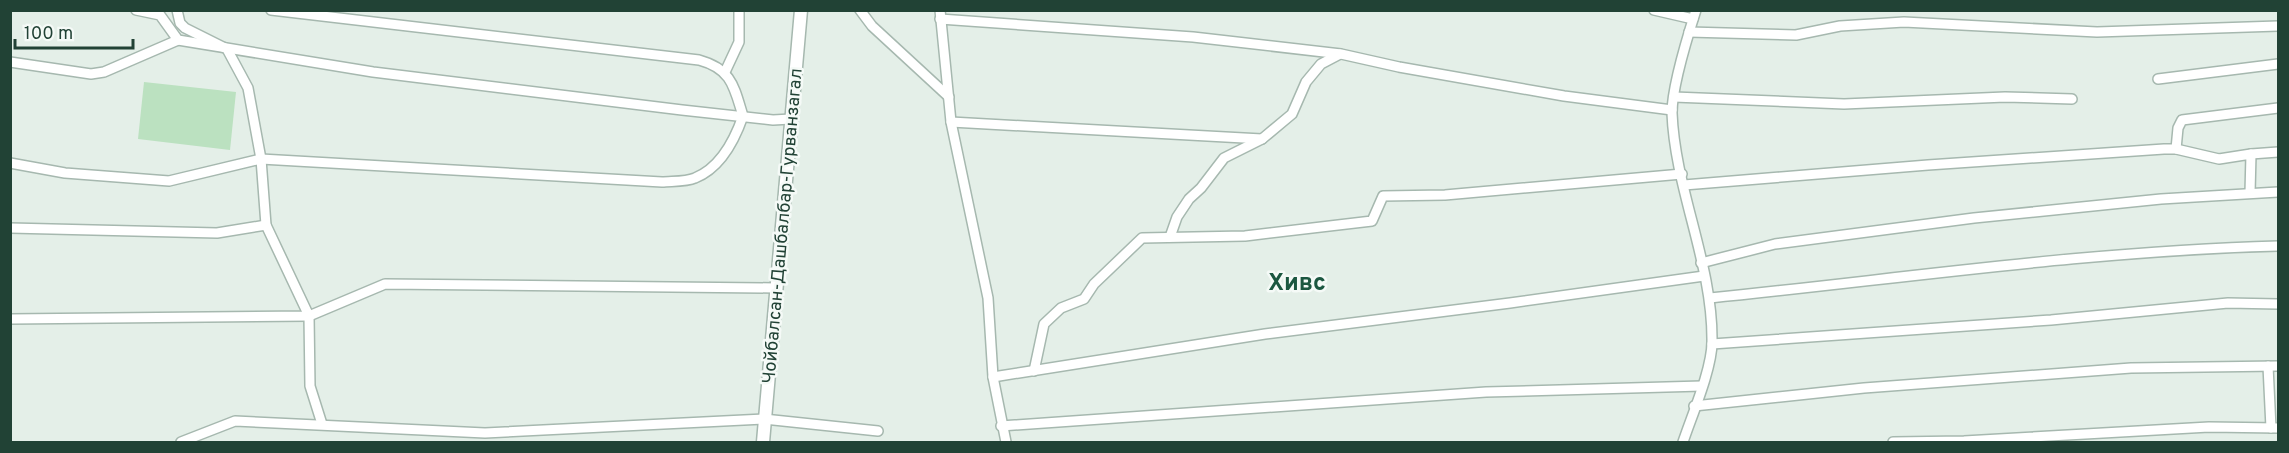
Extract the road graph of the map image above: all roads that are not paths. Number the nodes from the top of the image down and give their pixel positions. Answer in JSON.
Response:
{"nodes":[{"id":1,"x":136,"y":10,"type":"edge"},
{"id":2,"x":177,"y":10,"type":"edge"},
{"id":3,"x":271,"y":10,"type":"edge"},
{"id":4,"x":740,"y":10,"type":"edge"},
{"id":5,"x":801,"y":10,"type":"edge"},
{"id":6,"x":860,"y":10,"type":"edge"},
{"id":7,"x":1654,"y":10,"type":"edge"},
{"id":8,"x":940,"y":15,"type":"edge"},
{"id":9,"x":1695,"y":15,"type":"edge"},
{"id":10,"x":2278,"y":26,"type":"edge"},
{"id":11,"x":1689,"y":32,"type":"junction"},
{"id":12,"x":178,"y":40,"type":"junction"},
{"id":13,"x":226,"y":49,"type":"junction"},
{"id":14,"x":1341,"y":54,"type":"junction"},
{"id":15,"x":10,"y":62,"type":"edge"},
{"id":16,"x":2278,"y":64,"type":"edge"},
{"id":17,"x":725,"y":72,"type":"junction"},
{"id":18,"x":2158,"y":78,"type":"dead end"},
{"id":19,"x":949,"y":97,"type":"junction"},
{"id":20,"x":1674,"y":97,"type":"junction"},
{"id":21,"x":2072,"y":99,"type":"dead end"},
{"id":22,"x":2278,"y":108,"type":"edge"},
{"id":23,"x":1672,"y":110,"type":"junction"},
{"id":24,"x":743,"y":116,"type":"junction"},
{"id":25,"x":791,"y":119,"type":"junction"},
{"id":26,"x":951,"y":122,"type":"junction"},
{"id":27,"x":1262,"y":139,"type":"junction"},
{"id":28,"x":2176,"y":149,"type":"junction"},
{"id":29,"x":2278,"y":152,"type":"edge"},
{"id":30,"x":2251,"y":154,"type":"junction"},
{"id":31,"x":261,"y":159,"type":"junction"},
{"id":32,"x":10,"y":164,"type":"edge"},
{"id":33,"x":1682,"y":174,"type":"junction"},
{"id":34,"x":1684,"y":185,"type":"junction"},
{"id":35,"x":2278,"y":192,"type":"edge"},
{"id":36,"x":2250,"y":193,"type":"junction"},
{"id":37,"x":266,"y":225,"type":"junction"},
{"id":38,"x":10,"y":228,"type":"edge"},
{"id":39,"x":1170,"y":237,"type":"junction"},
{"id":40,"x":2278,"y":246,"type":"edge"},
{"id":41,"x":1701,"y":263,"type":"junction"},
{"id":42,"x":1704,"y":276,"type":"junction"},
{"id":43,"x":776,"y":288,"type":"junction"},
{"id":44,"x":1710,"y":298,"type":"junction"},
{"id":45,"x":2278,"y":304,"type":"edge"},
{"id":46,"x":309,"y":316,"type":"junction"},
{"id":47,"x":10,"y":319,"type":"edge"},
{"id":48,"x":1712,"y":344,"type":"junction"},
{"id":49,"x":2273,"y":366,"type":"edge"},
{"id":50,"x":1034,"y":371,"type":"junction"},
{"id":51,"x":993,"y":377,"type":"junction"},
{"id":52,"x":1702,"y":386,"type":"junction"},
{"id":53,"x":1694,"y":406,"type":"junction"},
{"id":54,"x":764,"y":418,"type":"junction"},
{"id":55,"x":322,"y":424,"type":"junction"},
{"id":56,"x":1001,"y":426,"type":"junction"},
{"id":57,"x":2275,"y":428,"type":"edge"},
{"id":58,"x":878,"y":430,"type":"dead end"},
{"id":59,"x":181,"y":442,"type":"edge"},
{"id":60,"x":763,"y":442,"type":"edge"},
{"id":61,"x":1006,"y":442,"type":"edge"},
{"id":62,"x":1683,"y":442,"type":"edge"},
{"id":63,"x":1893,"y":442,"type":"edge"}],
"edges":[{"from":1,"to":12,"type":"street"},
{"from":2,"to":13,"type":"street"},
{"from":3,"to":17,"type":"street"},
{"from":4,"to":17,"type":"street"},
{"from":5,"to":25,"type":"street","name":"Чойбалсан-Дашбалбар-Гурванзагал"},
{"from":6,"to":19,"type":"street"},
{"from":7,"to":9,"type":"street"},
{"from":8,"to":14,"type":"street"},
{"from":8,"to":19,"type":"street"},
{"from":9,"to":11,"type":"street"},
{"from":10,"to":11,"type":"street"},
{"from":11,"to":20,"type":"street"},
{"from":12,"to":13,"type":"street"},
{"from":12,"to":15,"type":"street"},
{"from":13,"to":24,"type":"street"},
{"from":13,"to":31,"type":"street"},
{"from":14,"to":23,"type":"street"},
{"from":14,"to":27,"type":"street"},
{"from":16,"to":18,"type":"street"},
{"from":17,"to":24,"type":"street"},
{"from":19,"to":26,"type":"street"},
{"from":20,"to":21,"type":"street"},
{"from":20,"to":23,"type":"street"},
{"from":22,"to":28,"type":"street"},
{"from":23,"to":33,"type":"street"},
{"from":24,"to":25,"type":"street"},
{"from":24,"to":31,"type":"street"},
{"from":25,"to":43,"type":"street","name":"Чойбалсан-Дашбалбар-Гурванзагал"},
{"from":26,"to":27,"type":"street"},
{"from":26,"to":51,"type":"street"},
{"from":27,"to":39,"type":"street"},
{"from":28,"to":30,"type":"street"},
{"from":28,"to":34,"type":"street"},
{"from":29,"to":30,"type":"street"},
{"from":30,"to":36,"type":"street"},
{"from":31,"to":32,"type":"street"},
{"from":31,"to":37,"type":"street"},
{"from":33,"to":34,"type":"street"},
{"from":33,"to":39,"type":"street"},
{"from":34,"to":41,"type":"street"},
{"from":35,"to":36,"type":"street"},
{"from":36,"to":41,"type":"street"},
{"from":37,"to":38,"type":"street"},
{"from":37,"to":46,"type":"street"},
{"from":39,"to":50,"type":"street"},
{"from":40,"to":44,"type":"street"},
{"from":41,"to":42,"type":"street"},
{"from":42,"to":44,"type":"street"},
{"from":42,"to":50,"type":"street"},
{"from":43,"to":46,"type":"street"},
{"from":43,"to":54,"type":"street","name":"Чойбалсан-Дашбалбар-Гурванзагал"},
{"from":44,"to":48,"type":"street"},
{"from":45,"to":48,"type":"street"},
{"from":46,"to":47,"type":"street"},
{"from":46,"to":55,"type":"street"},
{"from":48,"to":52,"type":"street"},
{"from":49,"to":53,"type":"street"},
{"from":49,"to":57,"type":"street"},
{"from":50,"to":51,"type":"street"},
{"from":51,"to":56,"type":"street"},
{"from":52,"to":53,"type":"street"},
{"from":52,"to":56,"type":"street"},
{"from":53,"to":62,"type":"street"},
{"from":54,"to":55,"type":"street"},
{"from":54,"to":58,"type":"street"},
{"from":54,"to":60,"type":"street","name":"Чойбалсан-Дашбалбар-Гурванзагал"},
{"from":55,"to":59,"type":"street"},
{"from":56,"to":61,"type":"street"},
{"from":57,"to":63,"type":"street"}]}
